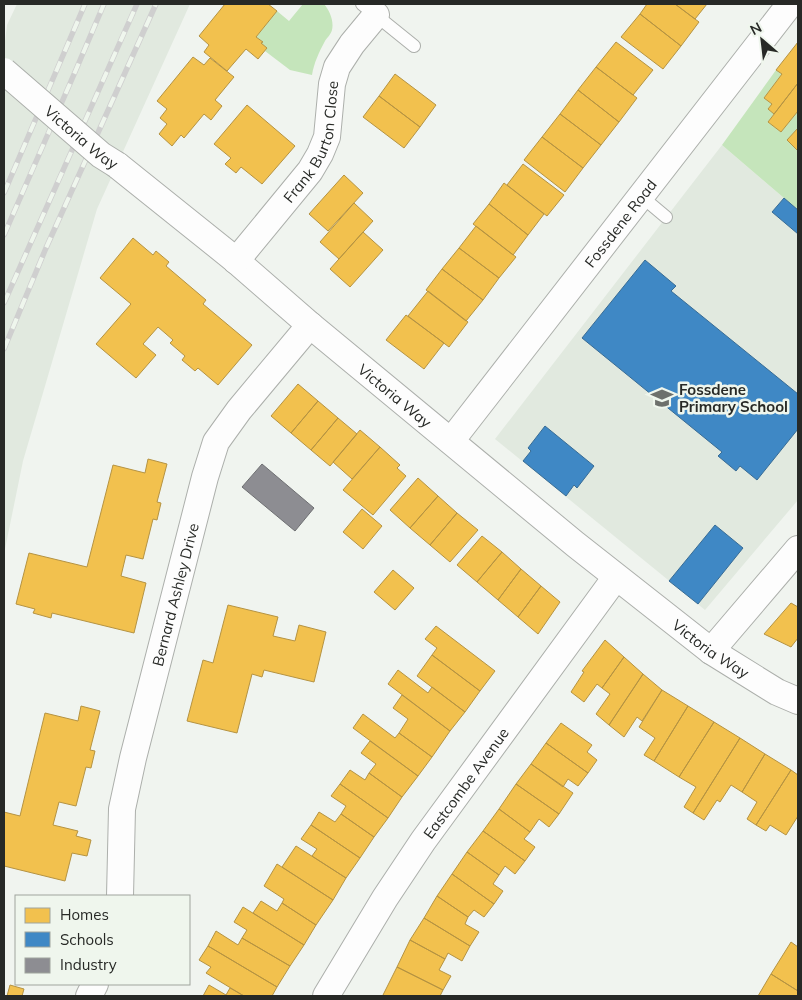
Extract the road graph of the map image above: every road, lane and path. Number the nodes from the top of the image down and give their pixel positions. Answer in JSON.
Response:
{"nodes":[{"id":1,"x":790,"y":4,"type":"edge"},
{"id":2,"x":369,"y":9,"type":"edge"},
{"id":3,"x":414,"y":46,"type":"dead end"},
{"id":4,"x":4,"y":71,"type":"edge"},
{"id":5,"x":641,"y":196,"type":"junction"},
{"id":6,"x":666,"y":217,"type":"dead end"},
{"id":7,"x":236,"y":261,"type":"junction"},
{"id":8,"x":310,"y":325,"type":"junction"},
{"id":9,"x":451,"y":441,"type":"junction"},
{"id":10,"x":798,"y":548,"type":"edge"},
{"id":11,"x":616,"y":577,"type":"junction"},
{"id":12,"x":712,"y":651,"type":"junction"},
{"id":13,"x":798,"y":701,"type":"edge"},
{"id":14,"x":120,"y":895,"type":"edge"},
{"id":15,"x":326,"y":996,"type":"edge"}],
"edges":[{"from":1,"to":5,"type":"street","name":"Fossdene Road"},
{"from":2,"to":3,"type":"lane","name":"Frank Burton Close"},
{"from":2,"to":7,"type":"street","name":"Frank Burton Close"},
{"from":4,"to":7,"type":"street","name":"Victoria Way","bridge":true},
{"from":5,"to":6,"type":"lane"},
{"from":5,"to":9,"type":"street","name":"Fossdene Road"},
{"from":7,"to":8,"type":"street","name":"Victoria Way"},
{"from":8,"to":9,"type":"street","name":"Victoria Way"},
{"from":8,"to":14,"type":"street","name":"Bernard Ashley Drive"},
{"from":9,"to":11,"type":"street","name":"Victoria Way"},
{"from":10,"to":12,"type":"street"},
{"from":11,"to":12,"type":"street","name":"Victoria Way"},
{"from":11,"to":15,"type":"street","name":"Eastcombe Avenue"},
{"from":12,"to":13,"type":"street","name":"Victoria Way"}]}
